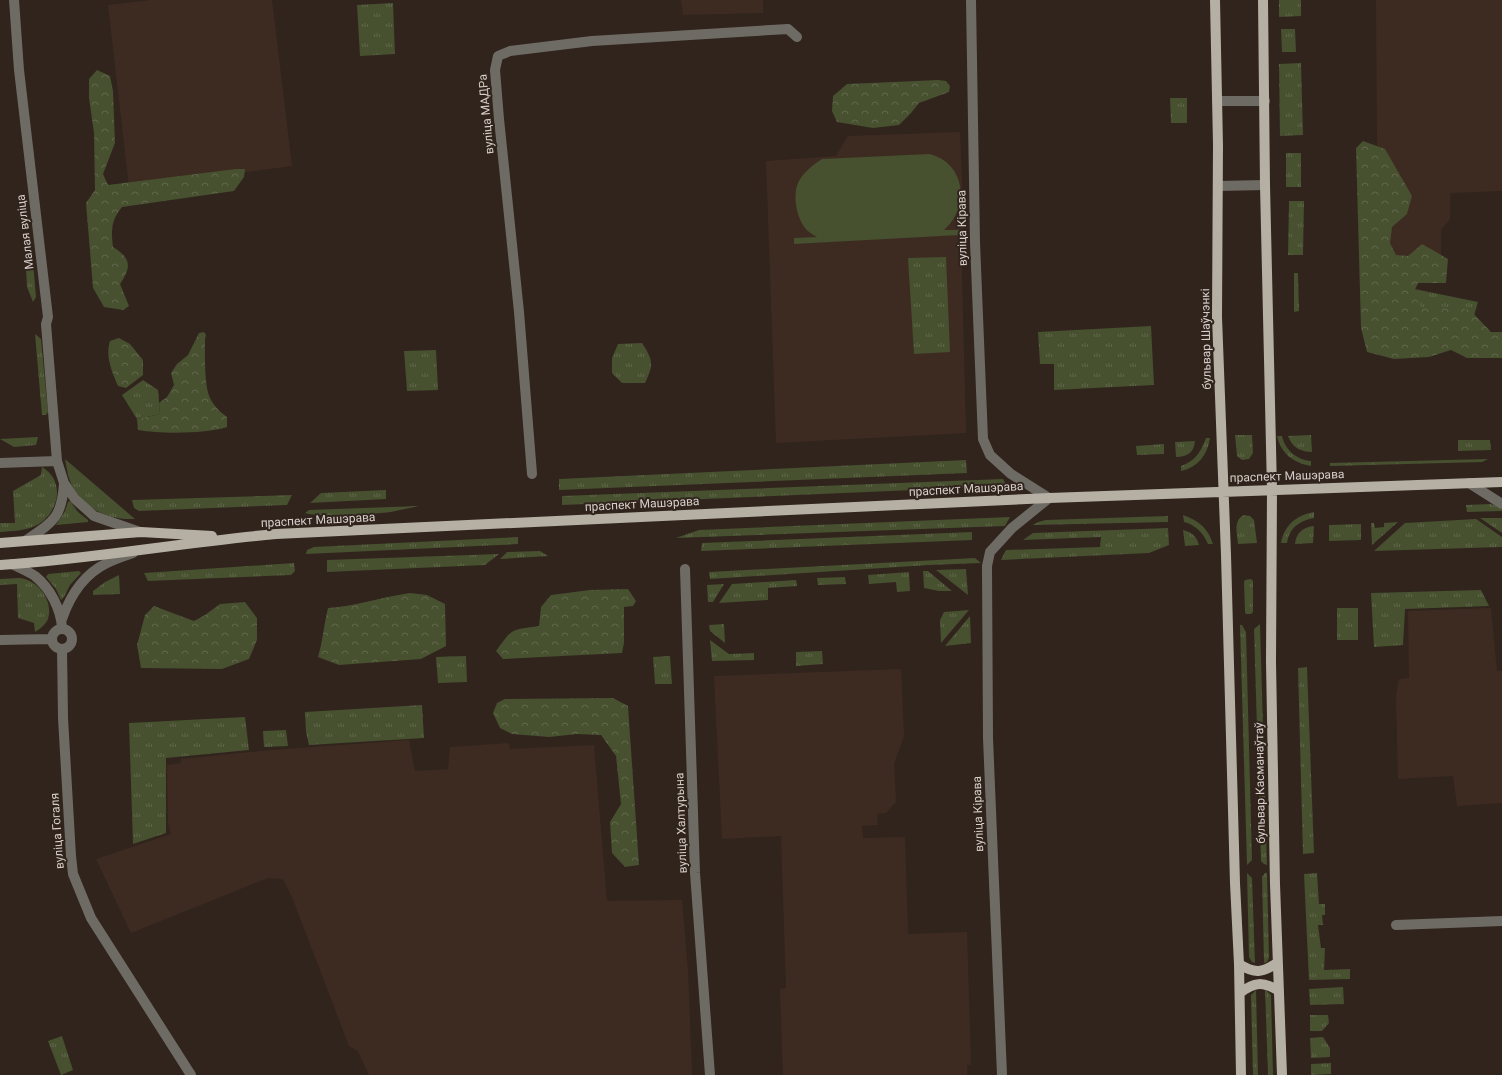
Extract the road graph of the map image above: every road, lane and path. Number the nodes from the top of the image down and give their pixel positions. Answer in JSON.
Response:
{"nodes":[{"id":1,"x":14,"y":0,"type":"edge"},
{"id":2,"x":971,"y":0,"type":"edge"},
{"id":3,"x":1215,"y":0,"type":"edge"},
{"id":4,"x":1263,"y":0,"type":"edge"},
{"id":5,"x":797,"y":37,"type":"dead end"},
{"id":6,"x":1217,"y":101,"type":"junction"},
{"id":7,"x":1265,"y":101,"type":"junction"},
{"id":8,"x":1265,"y":185,"type":"junction"},
{"id":9,"x":1218,"y":186,"type":"junction"},
{"id":10,"x":57,"y":461,"type":"junction"},
{"id":11,"x":0,"y":463,"type":"edge"},
{"id":12,"x":532,"y":474,"type":"dead end"},
{"id":13,"x":1502,"y":482,"type":"edge"},
{"id":14,"x":64,"y":483,"type":"junction"},
{"id":15,"x":1469,"y":483,"type":"junction"},
{"id":16,"x":1272,"y":490,"type":"junction"},
{"id":17,"x":1223,"y":492,"type":"junction"},
{"id":18,"x":1050,"y":498,"type":"junction"},
{"id":19,"x":1502,"y":504,"type":"edge"},
{"id":20,"x":141,"y":532,"type":"junction"},
{"id":21,"x":236,"y":538,"type":"junction"},
{"id":22,"x":25,"y":541,"type":"junction"},
{"id":23,"x":0,"y":543,"type":"edge"},
{"id":24,"x":140,"y":550,"type":"junction"},
{"id":25,"x":12,"y":564,"type":"junction"},
{"id":26,"x":0,"y":565,"type":"edge"},
{"id":27,"x":685,"y":569,"type":"dead end"},
{"id":28,"x":62,"y":624,"type":"junction"},
{"id":29,"x":52,"y":639,"type":"junction"},
{"id":30,"x":0,"y":640,"type":"edge"},
{"id":31,"x":62,"y":649,"type":"junction"},
{"id":32,"x":1502,"y":921,"type":"edge"},
{"id":33,"x":1396,"y":925,"type":"dead end"},
{"id":34,"x":1277,"y":963,"type":"junction"},
{"id":35,"x":1239,"y":964,"type":"junction"},
{"id":36,"x":1279,"y":991,"type":"junction"},
{"id":37,"x":1240,"y":994,"type":"junction"},
{"id":38,"x":191,"y":1075,"type":"edge"},
{"id":39,"x":710,"y":1075,"type":"edge"},
{"id":40,"x":1002,"y":1075,"type":"edge"},
{"id":41,"x":1241,"y":1075,"type":"edge"},
{"id":42,"x":1282,"y":1075,"type":"edge"}],
"edges":[{"from":1,"to":10,"type":"street","name":"Малая вуліца"},
{"from":2,"to":18,"type":"street","name":"вуліца Кірава"},
{"from":3,"to":6,"type":"main road","name":"бульвар Шаўчэнкі"},
{"from":4,"to":7,"type":"main road"},
{"from":5,"to":12,"type":"street","name":"вуліца МАДРа"},
{"from":6,"to":7,"type":"street"},
{"from":6,"to":9,"type":"main road","name":"бульвар Шаўчэнкі"},
{"from":7,"to":8,"type":"main road"},
{"from":8,"to":9,"type":"street"},
{"from":8,"to":16,"type":"main road"},
{"from":9,"to":17,"type":"main road","name":"бульвар Шаўчэнкі"},
{"from":10,"to":11,"type":"street"},
{"from":10,"to":14,"type":"street","name":"Малая вуліца"},
{"from":13,"to":15,"type":"main road","name":"праспект Машэрава"},
{"from":14,"to":20,"type":"street"},
{"from":14,"to":22,"type":"street"},
{"from":15,"to":16,"type":"main road","name":"праспект Машэрава"},
{"from":15,"to":19,"type":"street"},
{"from":16,"to":17,"type":"main road","name":"праспект Машэрава"},
{"from":16,"to":34,"type":"main road","name":"бульвар Касманаўтаў"},
{"from":17,"to":18,"type":"main road","name":"праспект Машэрава"},
{"from":17,"to":35,"type":"main road"},
{"from":18,"to":21,"type":"main road","name":"праспект Машэрава"},
{"from":18,"to":40,"type":"street","name":"вуліца Кірава"},
{"from":20,"to":21,"type":"main road","name":"праспект Машэрава"},
{"from":20,"to":22,"type":"main road","name":"праспект Машэрава"},
{"from":21,"to":24,"type":"main road","name":"праспект Машэрава"},
{"from":22,"to":23,"type":"main road","name":"праспект Машэрава"},
{"from":24,"to":25,"type":"main road","name":"праспект Машэрава"},
{"from":24,"to":28,"type":"street"},
{"from":25,"to":26,"type":"main road","name":"праспект Машэрава"},
{"from":25,"to":28,"type":"street"},
{"from":27,"to":39,"type":"street","name":"вуліца Халтурына"},
{"from":28,"to":29,"type":"street"},
{"from":28,"to":31,"type":"street"},
{"from":29,"to":30,"type":"street"},
{"from":29,"to":31,"type":"street"},
{"from":31,"to":38,"type":"street","name":"вуліца Гогаля"},
{"from":32,"to":33,"type":"street"},
{"from":34,"to":35,"type":"main road"},
{"from":34,"to":36,"type":"main road","name":"бульвар Касманаўтаў"},
{"from":35,"to":37,"type":"main road"},
{"from":36,"to":37,"type":"main road"},
{"from":36,"to":42,"type":"main road","name":"бульвар Касманаўтаў"},
{"from":37,"to":41,"type":"main road"}]}
